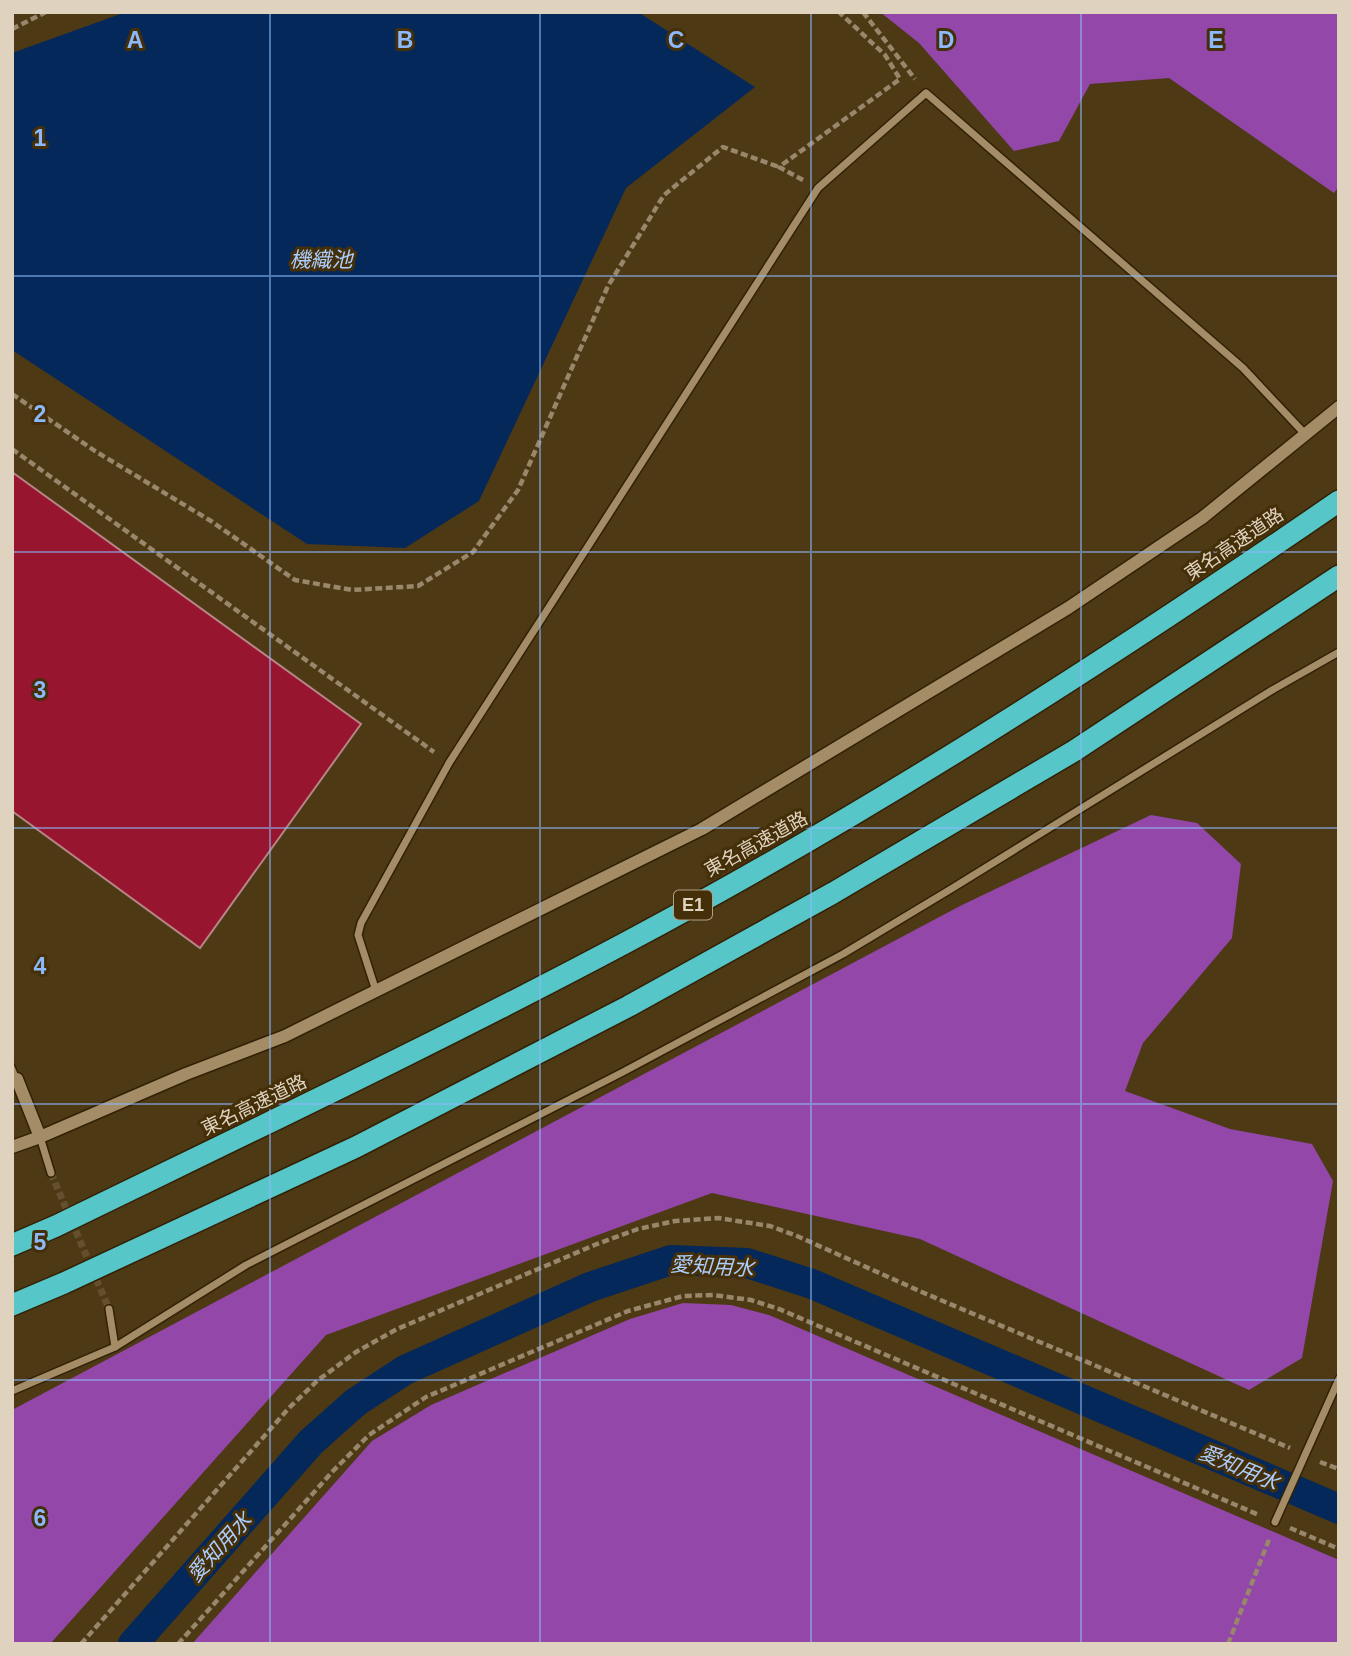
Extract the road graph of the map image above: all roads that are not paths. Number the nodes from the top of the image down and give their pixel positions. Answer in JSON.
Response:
{"nodes":[{"id":1,"x":1339,"y":407,"type":"edge"},
{"id":2,"x":1305,"y":433,"type":"junction"},
{"id":3,"x":1339,"y":501,"type":"edge"},
{"id":4,"x":1339,"y":576,"type":"edge"},
{"id":5,"x":1339,"y":652,"type":"edge"},
{"id":6,"x":376,"y":990,"type":"junction"},
{"id":7,"x":14,"y":1073,"type":"edge"},
{"id":8,"x":40,"y":1137,"type":"junction"},
{"id":9,"x":12,"y":1147,"type":"edge"},
{"id":10,"x":51,"y":1173,"type":"tunnel mouth"},
{"id":11,"x":12,"y":1245,"type":"edge"},
{"id":12,"x":12,"y":1305,"type":"edge"},
{"id":13,"x":109,"y":1309,"type":"tunnel mouth"},
{"id":14,"x":115,"y":1347,"type":"junction"},
{"id":15,"x":1339,"y":1378,"type":"edge"},
{"id":16,"x":12,"y":1391,"type":"edge"},
{"id":17,"x":1275,"y":1522,"type":"road end"}],
"edges":[{"from":1,"to":2,"type":"street"},
{"from":2,"to":6,"type":"street"},
{"from":2,"to":6,"type":"street"},
{"from":3,"to":11,"type":"highway","name":"東名高速道路","number":"E1"},
{"from":4,"to":12,"type":"highway"},
{"from":5,"to":14,"type":"street"},
{"from":6,"to":8,"type":"street"},
{"from":7,"to":8,"type":"street"},
{"from":8,"to":9,"type":"street"},
{"from":8,"to":10,"type":"street"},
{"from":13,"to":14,"type":"street"},
{"from":14,"to":16,"type":"street"},
{"from":15,"to":17,"type":"street"}]}
